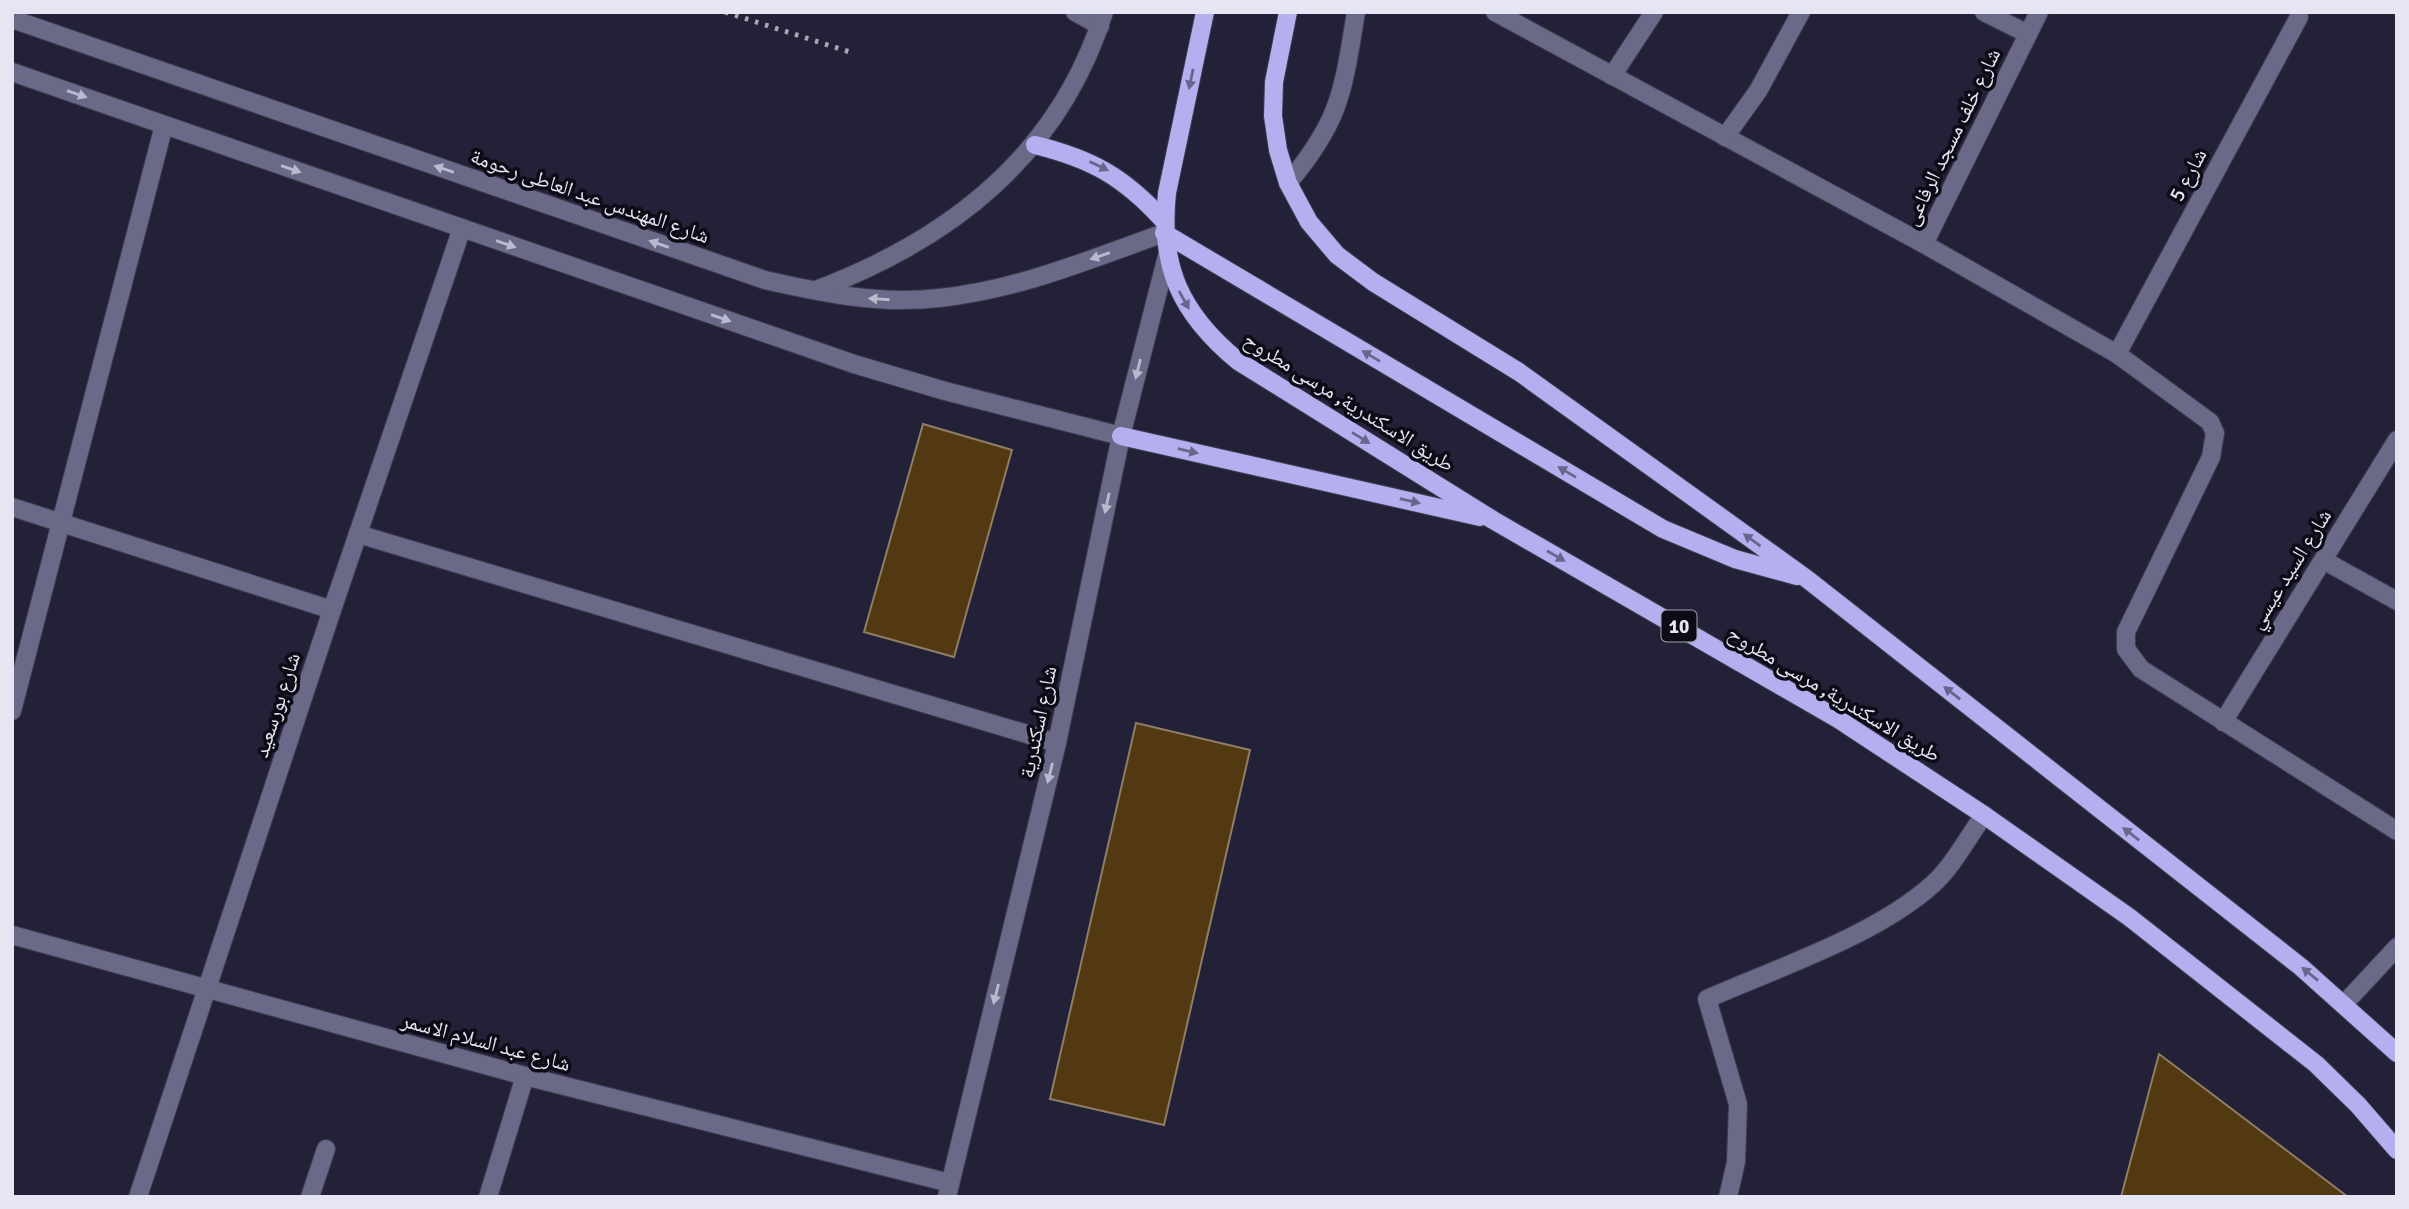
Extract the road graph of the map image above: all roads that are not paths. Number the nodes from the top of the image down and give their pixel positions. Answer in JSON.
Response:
{"nodes":[{"id":1,"x":1075,"y":12,"type":"edge"},
{"id":2,"x":1205,"y":12,"type":"edge"},
{"id":3,"x":1288,"y":12,"type":"edge"},
{"id":4,"x":1356,"y":12,"type":"edge"},
{"id":5,"x":1495,"y":12,"type":"edge"},
{"id":6,"x":1654,"y":12,"type":"edge"},
{"id":7,"x":1801,"y":12,"type":"edge"},
{"id":8,"x":1984,"y":12,"type":"edge"},
{"id":9,"x":2039,"y":12,"type":"edge"},
{"id":10,"x":2299,"y":17,"type":"dead end"},
{"id":11,"x":12,"y":19,"type":"edge"},
{"id":12,"x":1102,"y":19,"type":"edge"},
{"id":13,"x":2028,"y":34,"type":"junction"},
{"id":14,"x":12,"y":72,"type":"edge"},
{"id":15,"x":1612,"y":76,"type":"junction"},
{"id":16,"x":164,"y":125,"type":"junction"},
{"id":17,"x":1726,"y":137,"type":"junction"},
{"id":18,"x":1035,"y":145,"type":"junction"},
{"id":19,"x":1288,"y":183,"type":"junction"},
{"id":20,"x":1164,"y":227,"type":"junction"},
{"id":21,"x":462,"y":228,"type":"junction"},
{"id":22,"x":1924,"y":244,"type":"junction"},
{"id":23,"x":1167,"y":256,"type":"junction"},
{"id":24,"x":812,"y":291,"type":"junction"},
{"id":25,"x":2117,"y":354,"type":"junction"},
{"id":26,"x":1121,"y":436,"type":"junction"},
{"id":27,"x":2397,"y":440,"type":"edge"},
{"id":28,"x":12,"y":507,"type":"edge"},
{"id":29,"x":1493,"y":520,"type":"junction"},
{"id":30,"x":60,"y":521,"type":"junction"},
{"id":31,"x":358,"y":534,"type":"junction"},
{"id":32,"x":2323,"y":560,"type":"junction"},
{"id":33,"x":1807,"y":579,"type":"junction"},
{"id":34,"x":2397,"y":601,"type":"edge"},
{"id":35,"x":332,"y":610,"type":"junction"},
{"id":36,"x":12,"y":711,"type":"edge"},
{"id":37,"x":2223,"y":722,"type":"junction"},
{"id":38,"x":1057,"y":743,"type":"junction"},
{"id":39,"x":1984,"y":815,"type":"junction"},
{"id":40,"x":2397,"y":831,"type":"edge"},
{"id":41,"x":12,"y":935,"type":"edge"},
{"id":42,"x":2397,"y":947,"type":"edge"},
{"id":43,"x":207,"y":990,"type":"junction"},
{"id":44,"x":2345,"y":1003,"type":"junction"},
{"id":45,"x":2397,"y":1053,"type":"edge"},
{"id":46,"x":525,"y":1076,"type":"junction"},
{"id":47,"x":326,"y":1149,"type":"dead end"},
{"id":48,"x":2397,"y":1150,"type":"edge"},
{"id":49,"x":949,"y":1190,"type":"edge"},
{"id":50,"x":138,"y":1197,"type":"edge"},
{"id":51,"x":310,"y":1197,"type":"edge"},
{"id":52,"x":488,"y":1197,"type":"edge"},
{"id":53,"x":1728,"y":1197,"type":"edge"}],
"edges":[{"from":1,"to":12,"type":"street"},
{"from":2,"to":20,"type":"main road","name":"طريق الاسكندرية, مرسى مطروح","number":"10","one_way":true},
{"from":3,"to":19,"type":"main road"},
{"from":4,"to":19,"type":"street"},
{"from":5,"to":15,"type":"street"},
{"from":6,"to":15,"type":"street"},
{"from":7,"to":17,"type":"street"},
{"from":8,"to":13,"type":"street"},
{"from":9,"to":13,"type":"street","name":"شارع خلف مسجد الرفاعى"},
{"from":10,"to":25,"type":"street","name":"شارع 5"},
{"from":24,"to":11,"type":"street","name":"شارع المهندس عبد العاطى رحومة","one_way":true},
{"from":12,"to":18,"type":"street"},
{"from":13,"to":22,"type":"street","name":"شارع خلف مسجد الرفاعى"},
{"from":14,"to":16,"type":"street","one_way":true},
{"from":15,"to":17,"type":"street"},
{"from":16,"to":21,"type":"street","one_way":true},
{"from":16,"to":30,"type":"street"},
{"from":17,"to":22,"type":"street"},
{"from":18,"to":20,"type":"main road","one_way":true},
{"from":18,"to":24,"type":"street"},
{"from":33,"to":19,"type":"main road","one_way":true},
{"from":20,"to":23,"type":"main road","name":"طريق الاسكندرية, مرسى مطروح","number":"10"},
{"from":20,"to":24,"type":"street","name":"شارع المهندس عبد العاطى رحومة","one_way":true},
{"from":33,"to":20,"type":"main road","one_way":true},
{"from":21,"to":26,"type":"street","one_way":true},
{"from":21,"to":31,"type":"street","name":"شارع بورسعيد"},
{"from":22,"to":25,"type":"street"},
{"from":23,"to":26,"type":"street","name":"شارع اسكندرية","one_way":true},
{"from":23,"to":29,"type":"main road","name":"طريق الاسكندرية, مرسى مطروح","number":"10","one_way":true},
{"from":25,"to":37,"type":"street"},
{"from":26,"to":29,"type":"main road","one_way":true},
{"from":26,"to":38,"type":"street","name":"شارع اسكندرية","one_way":true},
{"from":27,"to":32,"type":"street","name":"شارع السيد عيسي"},
{"from":28,"to":30,"type":"street"},
{"from":29,"to":39,"type":"main road","name":"طريق الاسكندرية, مرسى مطروح","number":"10","one_way":true},
{"from":30,"to":35,"type":"street"},
{"from":30,"to":36,"type":"street"},
{"from":31,"to":35,"type":"street","name":"شارع بورسعيد"},
{"from":31,"to":38,"type":"street"},
{"from":32,"to":34,"type":"street"},
{"from":32,"to":37,"type":"street","name":"شارع السيد عيسي"},
{"from":44,"to":33,"type":"main road","one_way":true},
{"from":35,"to":43,"type":"street","name":"شارع بورسعيد"},
{"from":37,"to":40,"type":"street"},
{"from":38,"to":49,"type":"street","name":"شارع اسكندرية","one_way":true},
{"from":39,"to":48,"type":"main road","name":"طريق الاسكندرية, مرسى مطروح","number":"10"},
{"from":39,"to":53,"type":"street"},
{"from":41,"to":43,"type":"street","name":"شارع عبد السلام الاسمر"},
{"from":42,"to":44,"type":"street"},
{"from":43,"to":46,"type":"street","name":"شارع عبد السلام الاسمر"},
{"from":43,"to":50,"type":"street","name":"شارع بورسعيد"},
{"from":44,"to":45,"type":"main road"},
{"from":46,"to":49,"type":"street","name":"شارع عبد السلام الاسمر"},
{"from":46,"to":52,"type":"street"},
{"from":47,"to":51,"type":"street"}]}
